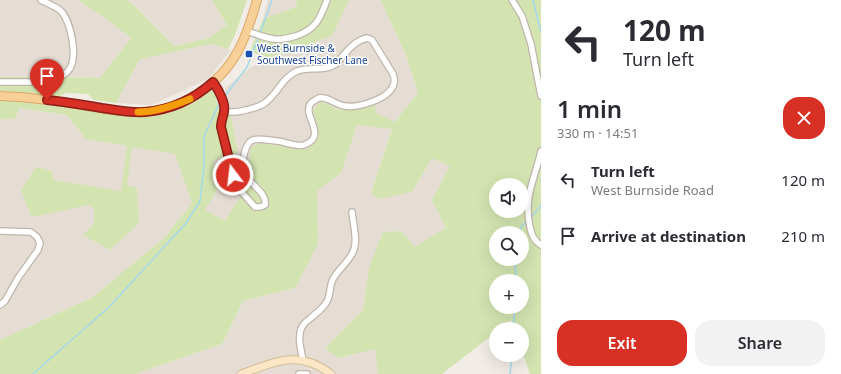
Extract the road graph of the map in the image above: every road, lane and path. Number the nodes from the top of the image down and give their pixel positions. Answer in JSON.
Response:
{"nodes":[{"id":1,"x":41,"y":0,"type":"edge"},
{"id":2,"x":257,"y":0,"type":"edge"},
{"id":3,"x":327,"y":0,"type":"edge"},
{"id":4,"x":512,"y":0,"type":"edge"},
{"id":5,"x":247,"y":31,"type":"junction"},
{"id":6,"x":0,"y":82,"type":"edge"},
{"id":7,"x":213,"y":82,"type":"junction"},
{"id":8,"x":0,"y":96,"type":"edge"},
{"id":9,"x":541,"y":96,"type":"edge"},
{"id":10,"x":224,"y":111,"type":"junction"},
{"id":11,"x":541,"y":151,"type":"edge"},
{"id":12,"x":352,"y":212,"type":"dead end"},
{"id":13,"x":0,"y":231,"type":"edge"},
{"id":14,"x":541,"y":245,"type":"edge"},
{"id":15,"x":0,"y":305,"type":"edge"},
{"id":16,"x":303,"y":360,"type":"junction"},
{"id":17,"x":241,"y":374,"type":"edge"},
{"id":18,"x":299,"y":374,"type":"edge"},
{"id":19,"x":306,"y":374,"type":"edge"},
{"id":20,"x":330,"y":374,"type":"edge"}],
"edges":[{"from":1,"to":6,"type":"street"},
{"from":2,"to":5,"type":"main road"},
{"from":3,"to":5,"type":"street"},
{"from":4,"to":9,"type":"street"},
{"from":5,"to":7,"type":"main road"},
{"from":7,"to":8,"type":"main road"},
{"from":7,"to":10,"type":"street"},
{"from":10,"to":10,"type":"street"},
{"from":11,"to":14,"type":"street"},
{"from":12,"to":16,"type":"street"},
{"from":13,"to":15,"type":"street"},
{"from":16,"to":17,"type":"street"},
{"from":16,"to":20,"type":"street"},
{"from":18,"to":19,"type":"street"}]}
